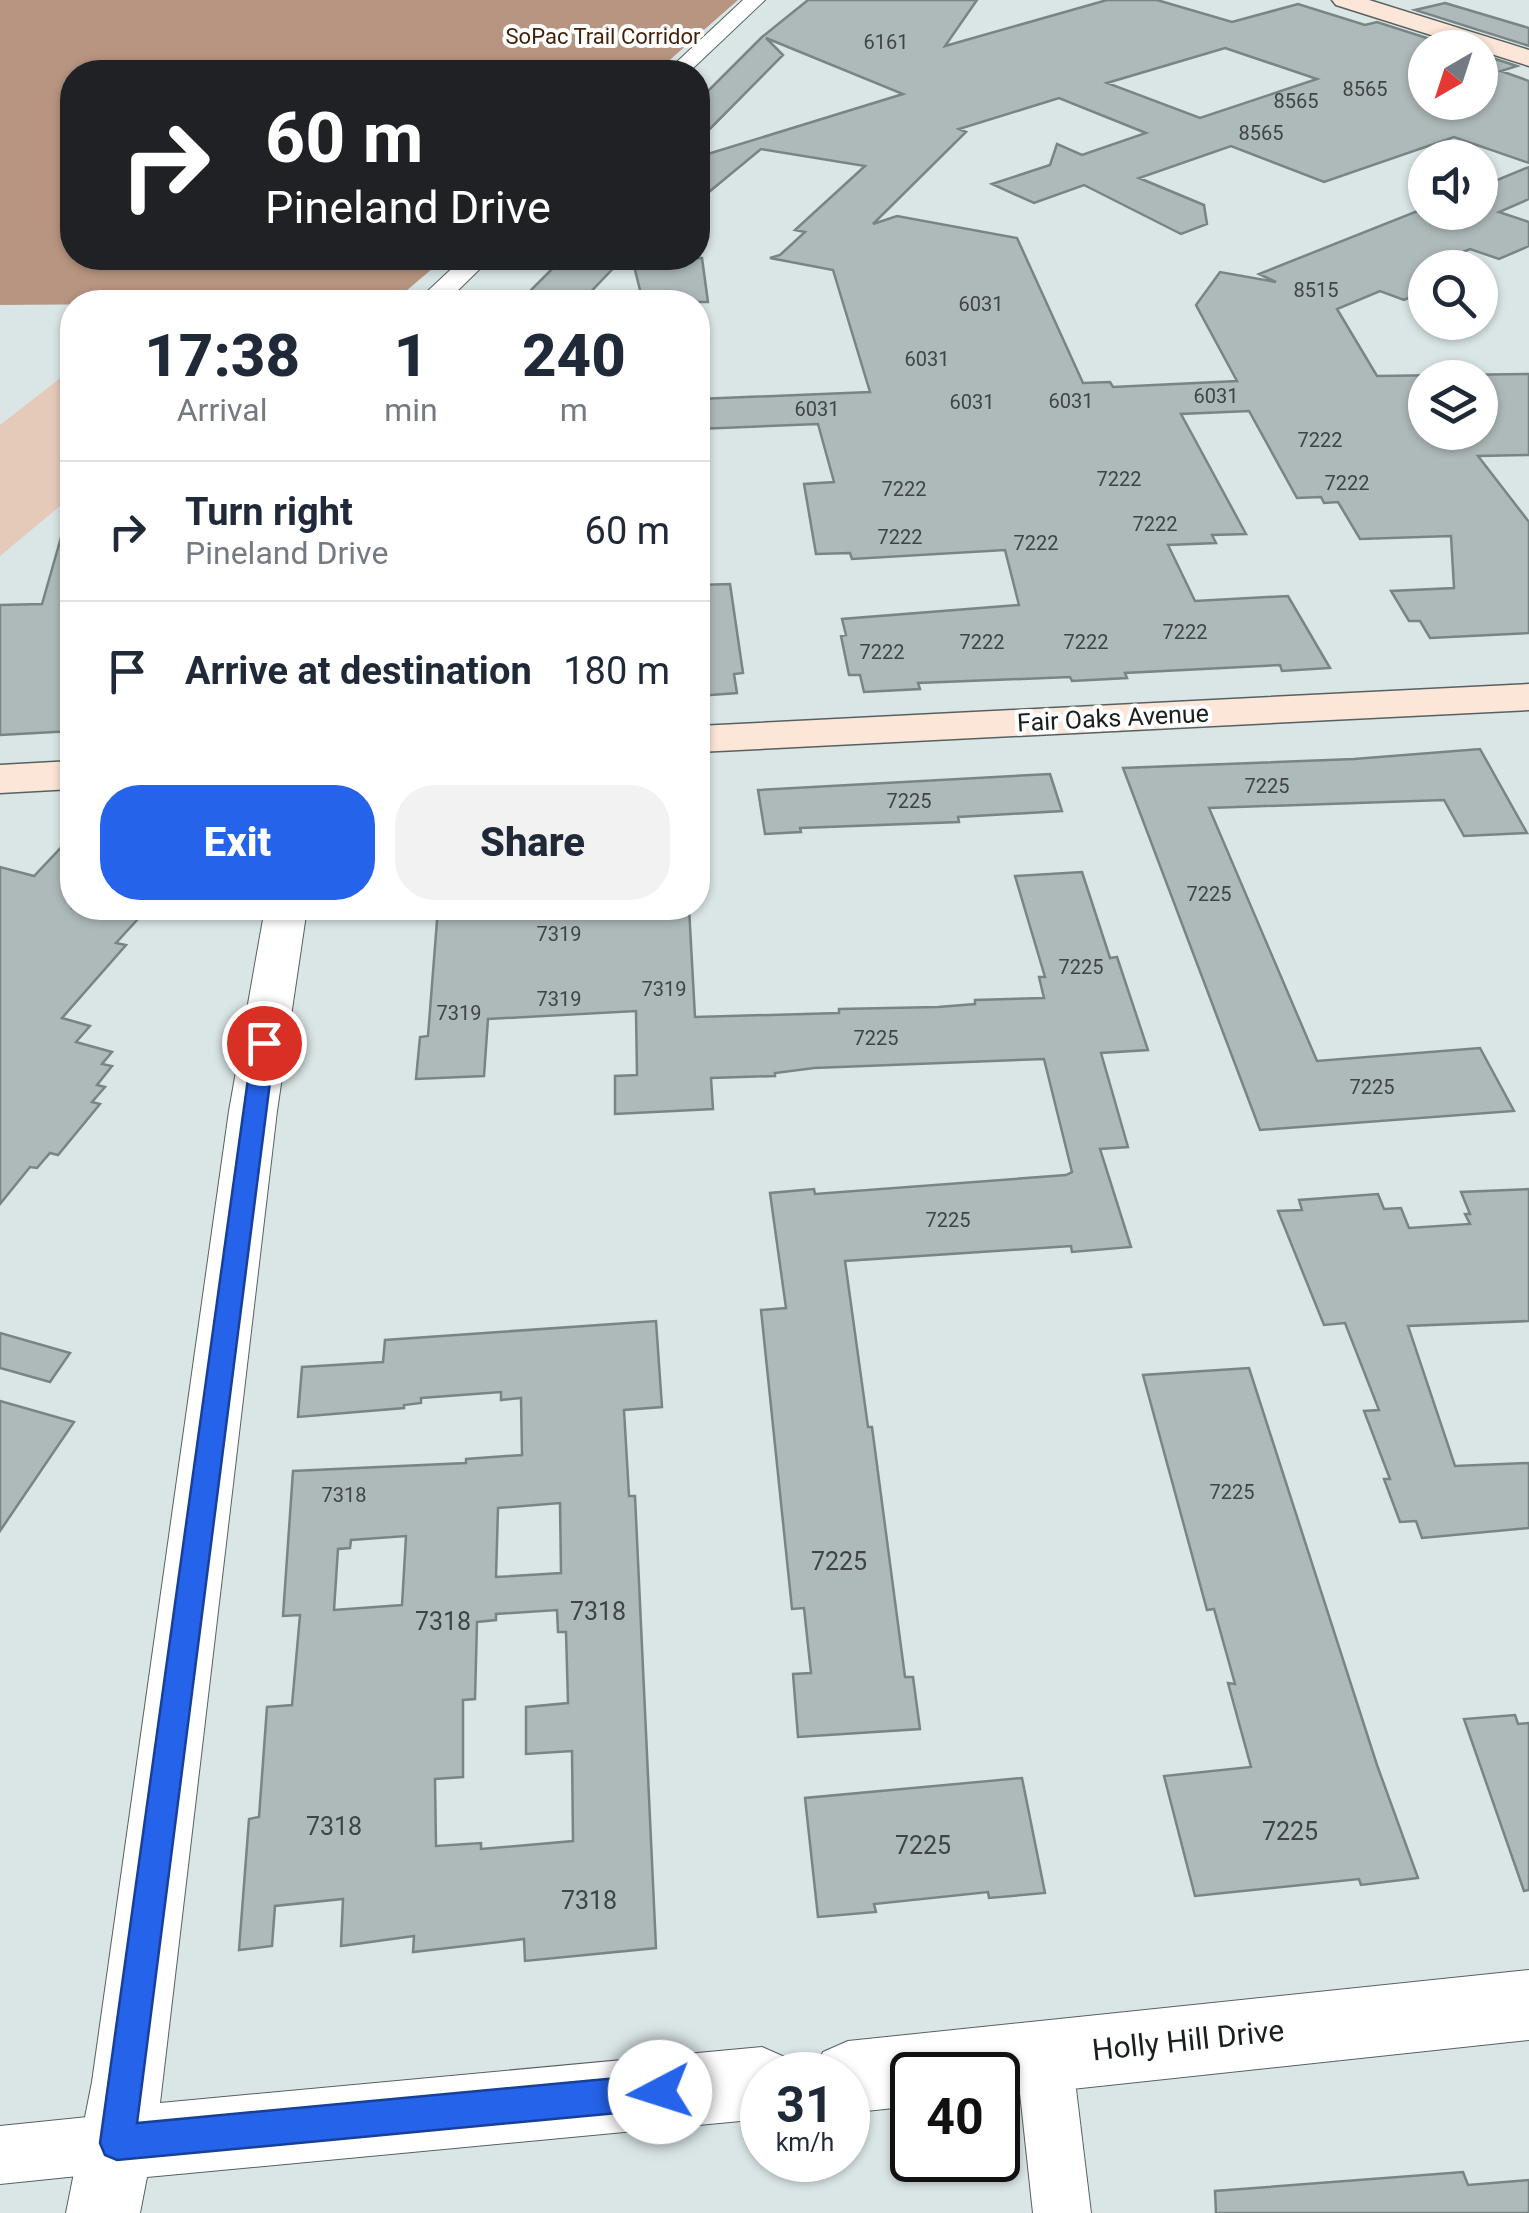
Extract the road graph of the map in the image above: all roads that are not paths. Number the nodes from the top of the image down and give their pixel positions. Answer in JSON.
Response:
{"nodes":[{"id":1,"x":755,"y":0,"type":"edge"},
{"id":2,"x":1344,"y":0,"type":"edge"},
{"id":3,"x":1529,"y":58,"type":"edge"},
{"id":4,"x":690,"y":60,"type":"edge"},
{"id":5,"x":465,"y":270,"type":"edge"},
{"id":6,"x":443,"y":290,"type":"edge"},
{"id":7,"x":1526,"y":701,"type":"edge"},
{"id":8,"x":710,"y":738,"type":"edge"},
{"id":9,"x":60,"y":776,"type":"edge"},
{"id":10,"x":0,"y":779,"type":"edge"},
{"id":11,"x":284,"y":920,"type":"edge"},
{"id":12,"x":1529,"y":2005,"type":"edge"},
{"id":13,"x":1044,"y":2056,"type":"junction"},
{"id":14,"x":870,"y":2075,"type":"edge"},
{"id":15,"x":740,"y":2085,"type":"edge"},
{"id":16,"x":117,"y":2143,"type":"junction"},
{"id":17,"x":0,"y":2155,"type":"edge"},
{"id":18,"x":103,"y":2213,"type":"edge"},
{"id":19,"x":1062,"y":2213,"type":"edge"}],
"edges":[{"from":1,"to":4,"type":"street"},
{"from":2,"to":3,"type":"main road"},
{"from":5,"to":6,"type":"street"},
{"from":7,"to":8,"type":"main road","name":"Fair Oaks Avenue"},
{"from":9,"to":10,"type":"main road"},
{"from":11,"to":16,"type":"street"},
{"from":12,"to":13,"type":"street","name":"Holly Hill Drive"},
{"from":13,"to":14,"type":"street","name":"Holly Hill Drive"},
{"from":13,"to":19,"type":"street"},
{"from":15,"to":16,"type":"street"},
{"from":16,"to":17,"type":"street"},
{"from":16,"to":18,"type":"street"}]}
